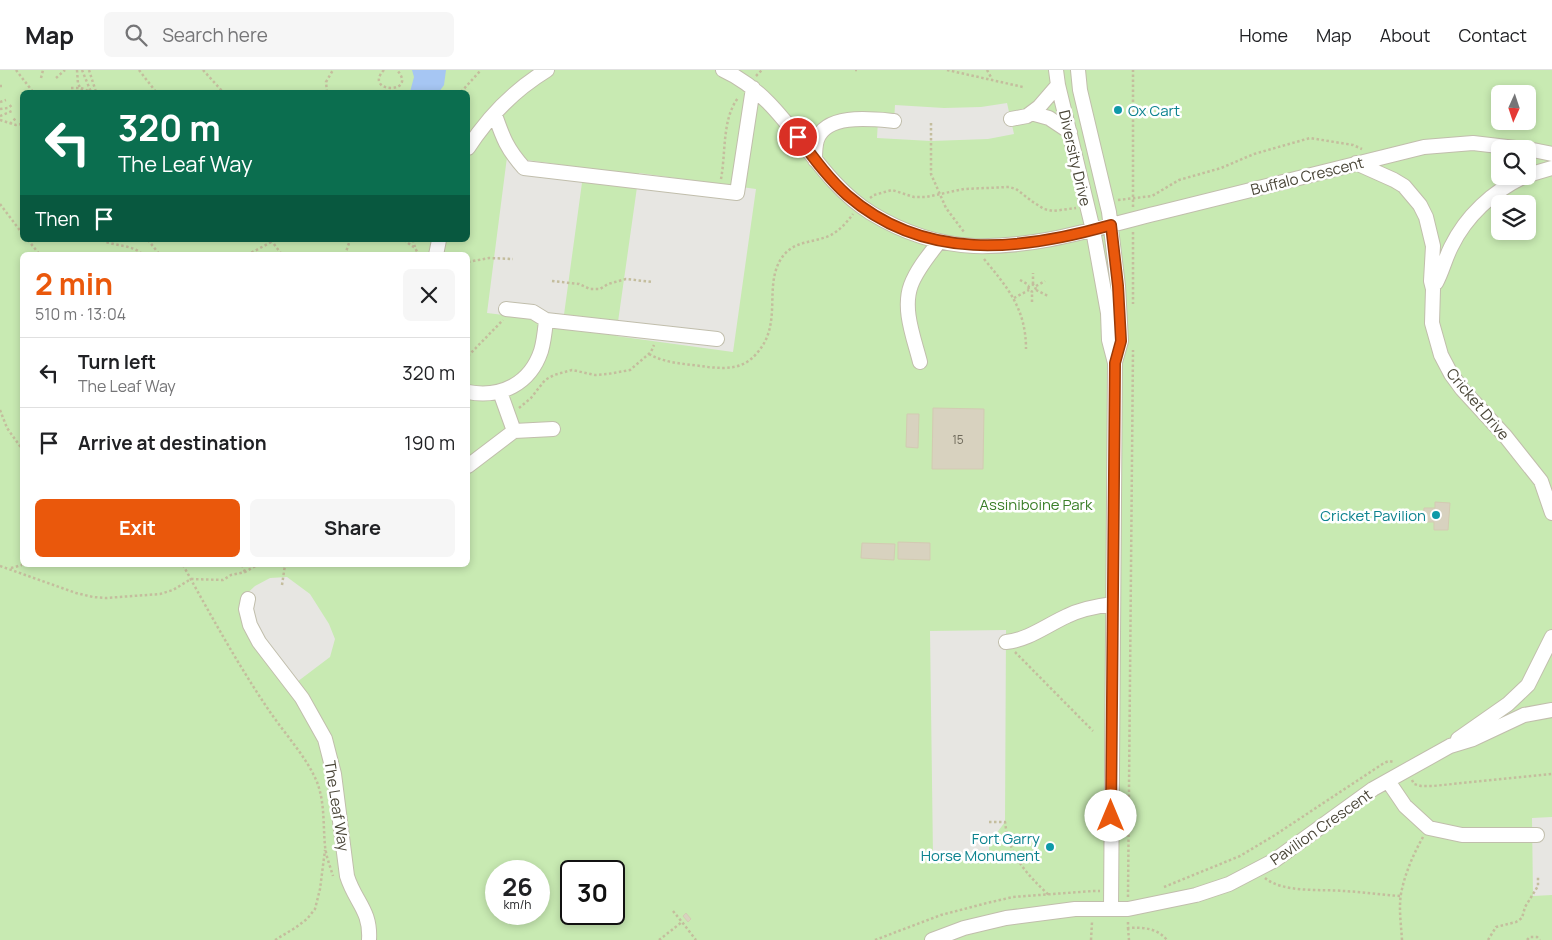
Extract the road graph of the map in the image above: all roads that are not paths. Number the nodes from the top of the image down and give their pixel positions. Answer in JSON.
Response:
{"nodes":[{"id":1,"x":548,"y":70,"type":"edge"},
{"id":2,"x":723,"y":70,"type":"edge"},
{"id":3,"x":1056,"y":70,"type":"edge"},
{"id":4,"x":1078,"y":70,"type":"edge"},
{"id":5,"x":1058,"y":85,"type":"junction"},
{"id":6,"x":751,"y":86,"type":"junction"},
{"id":7,"x":1031,"y":113,"type":"junction"},
{"id":8,"x":495,"y":114,"type":"junction"},
{"id":9,"x":1011,"y":119,"type":"dead end"},
{"id":10,"x":894,"y":121,"type":"dead end"},
{"id":11,"x":1070,"y":132,"type":"junction"},
{"id":12,"x":1491,"y":144,"type":"edge"},
{"id":13,"x":470,"y":145,"type":"edge"},
{"id":14,"x":1536,"y":151,"type":"edge"},
{"id":15,"x":1552,"y":154,"type":"edge"},
{"id":16,"x":815,"y":160,"type":"junction"},
{"id":17,"x":1356,"y":163,"type":"junction"},
{"id":18,"x":1552,"y":168,"type":"edge"},
{"id":19,"x":1536,"y":173,"type":"edge"},
{"id":20,"x":1509,"y":185,"type":"edge"},
{"id":21,"x":1111,"y":225,"type":"junction"},
{"id":22,"x":1092,"y":230,"type":"junction"},
{"id":23,"x":939,"y":242,"type":"junction"},
{"id":24,"x":1432,"y":288,"type":"junction"},
{"id":25,"x":509,"y":309,"type":"road end"},
{"id":26,"x":546,"y":320,"type":"junction"},
{"id":27,"x":717,"y":339,"type":"dead end"},
{"id":28,"x":920,"y":362,"type":"dead end"},
{"id":29,"x":1115,"y":363,"type":"junction"},
{"id":30,"x":470,"y":392,"type":"edge"},
{"id":31,"x":500,"y":392,"type":"junction"},
{"id":32,"x":553,"y":429,"type":"dead end"},
{"id":33,"x":514,"y":431,"type":"junction"},
{"id":34,"x":470,"y":464,"type":"edge"},
{"id":35,"x":1541,"y":481,"type":"junction"},
{"id":36,"x":1552,"y":498,"type":"edge"},
{"id":37,"x":1552,"y":514,"type":"edge"},
{"id":38,"x":248,"y":600,"type":"dead end"},
{"id":39,"x":1113,"y":604,"type":"junction"},
{"id":40,"x":1552,"y":637,"type":"edge"},
{"id":41,"x":1006,"y":642,"type":"road end"},
{"id":42,"x":1552,"y":710,"type":"edge"},
{"id":43,"x":1450,"y":746,"type":"junction"},
{"id":44,"x":1388,"y":781,"type":"junction"},
{"id":45,"x":1537,"y":835,"type":"dead end"},
{"id":46,"x":1111,"y":909,"type":"junction"},
{"id":47,"x":967,"y":934,"type":"edge"},
{"id":48,"x":369,"y":940,"type":"edge"},
{"id":49,"x":932,"y":940,"type":"edge"}],
"edges":[{"from":1,"to":8,"type":"street"},
{"from":2,"to":6,"type":"street"},
{"from":3,"to":5,"type":"street","name":"Diversity Drive"},
{"from":4,"to":21,"type":"street","name":"Diversity Drive"},
{"from":5,"to":7,"type":"street"},
{"from":5,"to":11,"type":"street","name":"Diversity Drive"},
{"from":6,"to":8,"type":"street"},
{"from":6,"to":16,"type":"street"},
{"from":7,"to":9,"type":"street"},
{"from":7,"to":11,"type":"street"},
{"from":8,"to":13,"type":"street"},
{"from":10,"to":16,"type":"street"},
{"from":11,"to":22,"type":"street","name":"Diversity Drive"},
{"from":12,"to":17,"type":"street","name":"Buffalo Crescent"},
{"from":14,"to":15,"type":"street","name":"Buffalo Crescent"},
{"from":16,"to":23,"type":"street"},
{"from":17,"to":21,"type":"street","name":"Buffalo Crescent"},
{"from":17,"to":24,"type":"street","name":"Cricket Drive"},
{"from":18,"to":19,"type":"street","name":"Cricket Drive"},
{"from":20,"to":24,"type":"street","name":"Cricket Drive"},
{"from":21,"to":22,"type":"street","name":"Buffalo Crescent"},
{"from":21,"to":29,"type":"street","name":"Diversity Drive"},
{"from":22,"to":23,"type":"street"},
{"from":22,"to":29,"type":"street","name":"Diversity Drive"},
{"from":23,"to":28,"type":"street"},
{"from":24,"to":35,"type":"street","name":"Cricket Drive"},
{"from":25,"to":26,"type":"street"},
{"from":26,"to":27,"type":"street"},
{"from":26,"to":31,"type":"street"},
{"from":29,"to":39,"type":"street","name":"Diversity Drive"},
{"from":30,"to":31,"type":"street"},
{"from":31,"to":33,"type":"street"},
{"from":32,"to":33,"type":"street"},
{"from":33,"to":34,"type":"street"},
{"from":35,"to":36,"type":"street","name":"Cricket Drive"},
{"from":35,"to":37,"type":"street","name":"Cricket Drive"},
{"from":38,"to":48,"type":"street","name":"The Leaf Way"},
{"from":39,"to":41,"type":"street"},
{"from":39,"to":46,"type":"street","name":"Diversity Drive"},
{"from":40,"to":43,"type":"street"},
{"from":42,"to":43,"type":"street","name":"Pavilion Crescent"},
{"from":43,"to":44,"type":"street","name":"Pavilion Crescent"},
{"from":44,"to":45,"type":"street"},
{"from":44,"to":46,"type":"street","name":"Pavilion Crescent"},
{"from":46,"to":47,"type":"street","name":"Pavilion Crescent"},
{"from":47,"to":49,"type":"street","name":"Pavilion Crescent"}]}
